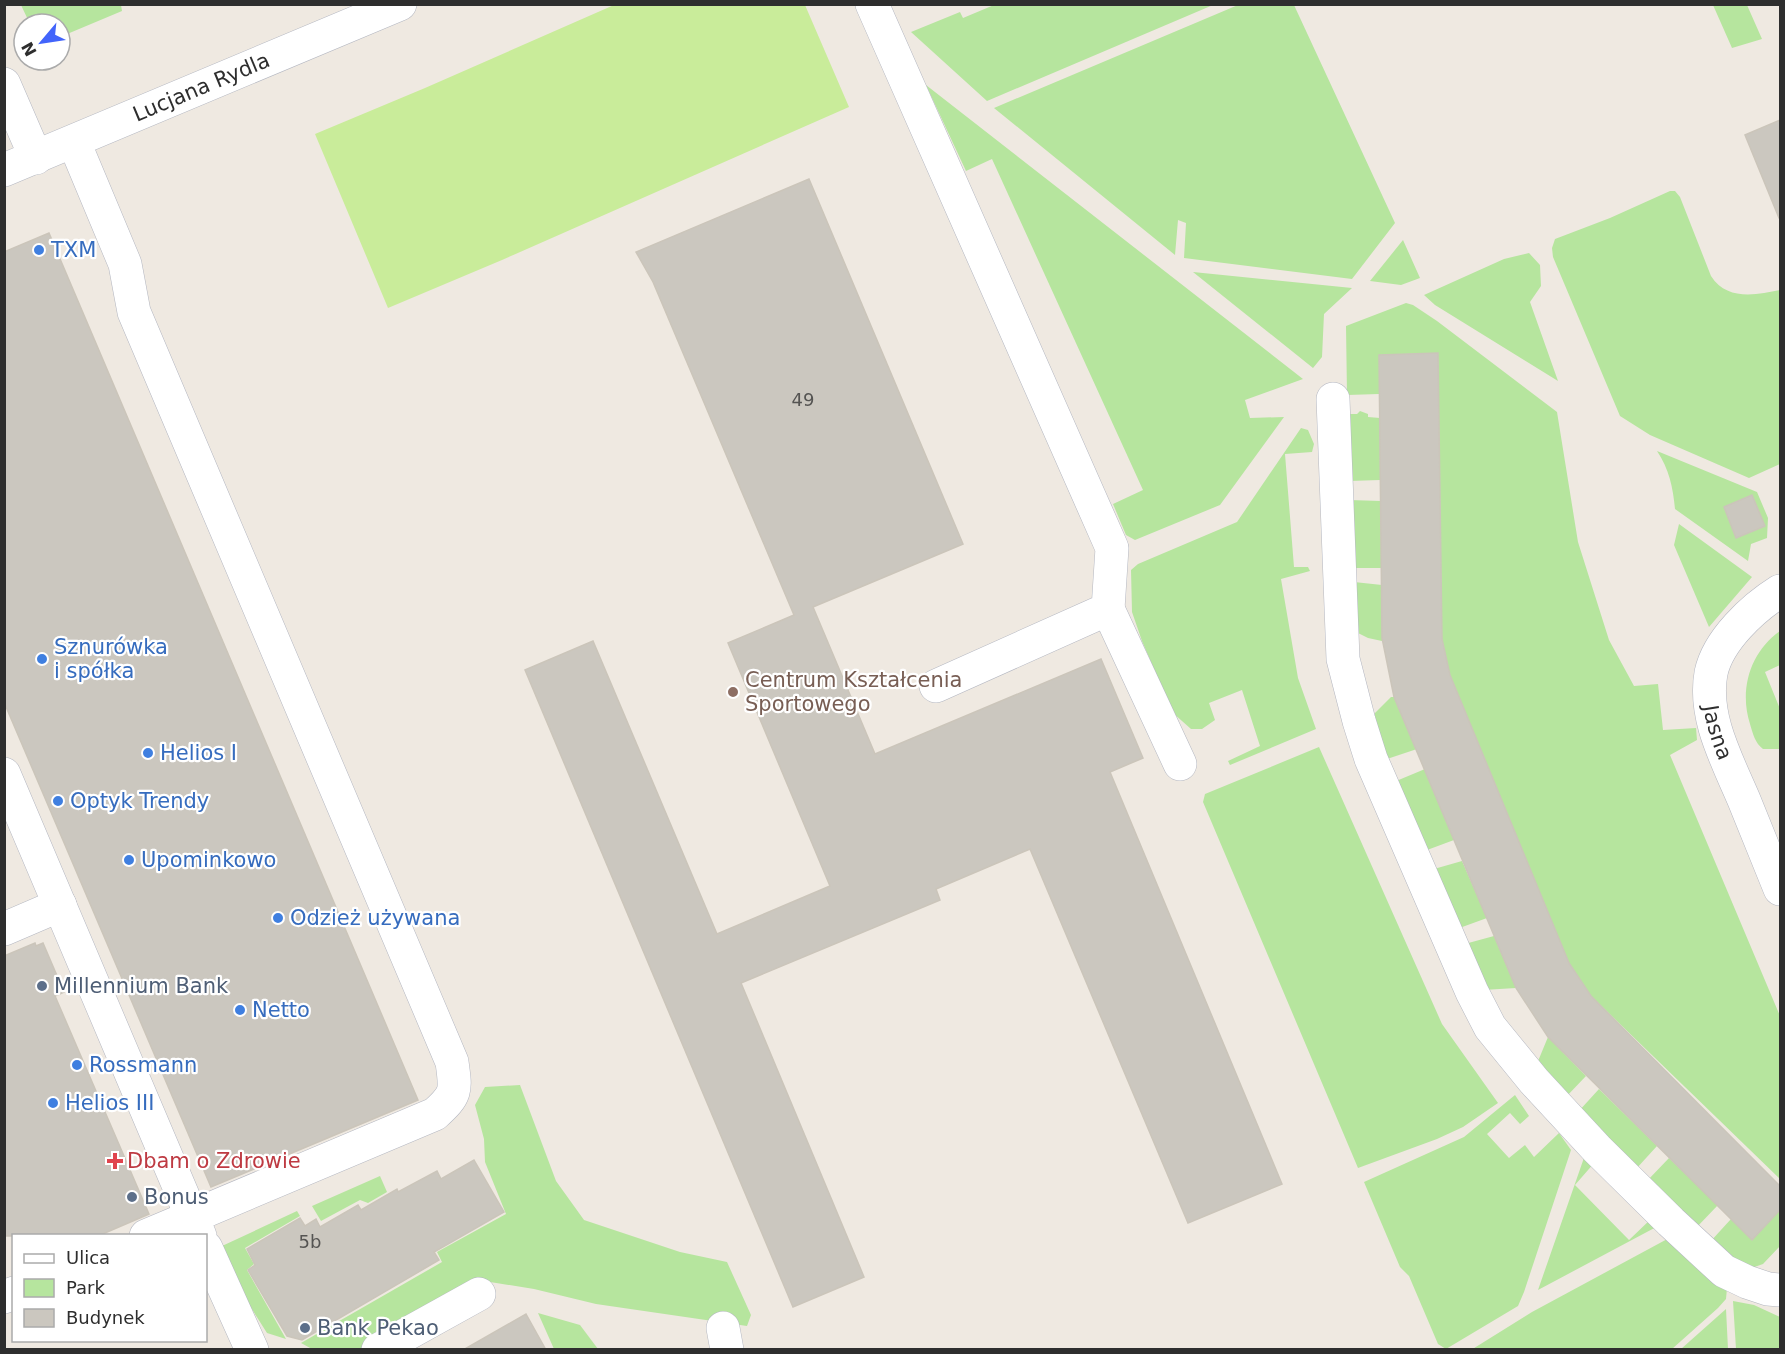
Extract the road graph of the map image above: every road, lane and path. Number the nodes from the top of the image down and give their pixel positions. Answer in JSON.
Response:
{"nodes":[{"id":1,"x":400,"y":4,"type":"edge"},
{"id":2,"x":872,"y":4,"type":"edge"},
{"id":3,"x":4,"y":84,"type":"edge"},
{"id":4,"x":74,"y":142,"type":"junction"},
{"id":5,"x":36,"y":158,"type":"junction"},
{"id":6,"x":4,"y":171,"type":"edge"},
{"id":7,"x":1333,"y":399,"type":"dead end"},
{"id":8,"x":1780,"y":591,"type":"edge"},
{"id":9,"x":1108,"y":609,"type":"junction"},
{"id":10,"x":936,"y":686,"type":"dead end"},
{"id":11,"x":1180,"y":764,"type":"dead end"},
{"id":12,"x":4,"y":774,"type":"edge"},
{"id":13,"x":1780,"y":889,"type":"edge"},
{"id":14,"x":60,"y":905,"type":"junction"},
{"id":15,"x":4,"y":929,"type":"edge"},
{"id":16,"x":196,"y":1226,"type":"edge"},
{"id":17,"x":156,"y":1234,"type":"edge"},
{"id":18,"x":207,"y":1250,"type":"edge"},
{"id":19,"x":1780,"y":1290,"type":"edge"},
{"id":20,"x":479,"y":1294,"type":"dead end"},
{"id":21,"x":252,"y":1350,"type":"edge"},
{"id":22,"x":378,"y":1350,"type":"edge"}],
"edges":[{"from":1,"to":4,"type":"street","name":"Lucjana Rydla"},
{"from":2,"to":9,"type":"street"},
{"from":3,"to":5,"type":"street"},
{"from":4,"to":5,"type":"street","name":"Lucjana Rydla"},
{"from":4,"to":16,"type":"street"},
{"from":5,"to":6,"type":"street","name":"Lucjana Rydla"},
{"from":7,"to":19,"type":"street"},
{"from":8,"to":13,"type":"street","name":"Jasna"},
{"from":9,"to":10,"type":"street"},
{"from":9,"to":11,"type":"street"},
{"from":12,"to":14,"type":"street"},
{"from":14,"to":15,"type":"street"},
{"from":14,"to":16,"type":"street"},
{"from":16,"to":17,"type":"street"},
{"from":18,"to":21,"type":"street"},
{"from":20,"to":22,"type":"street"}]}
